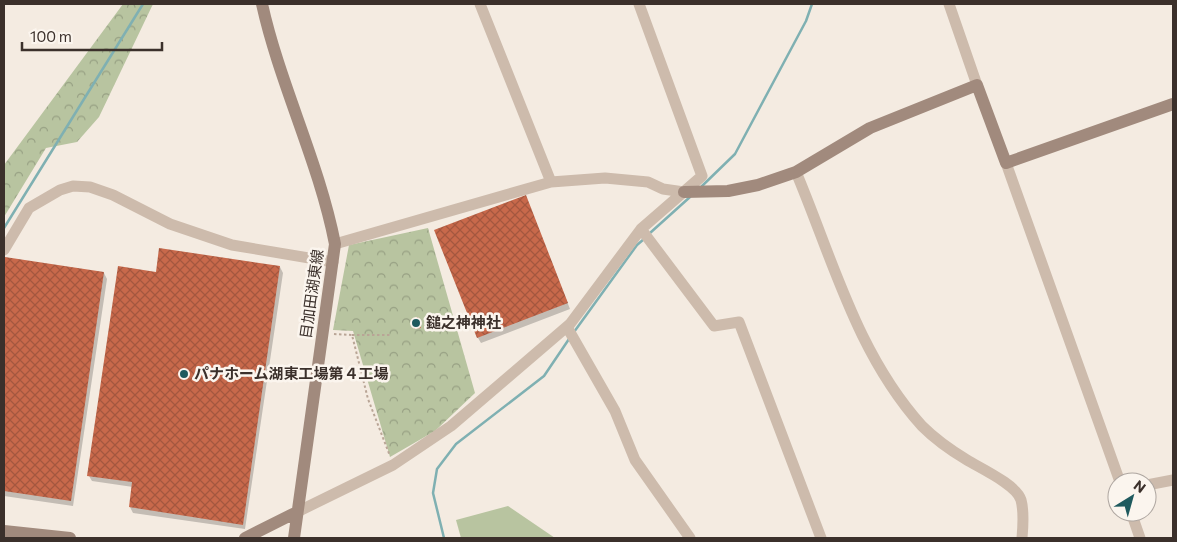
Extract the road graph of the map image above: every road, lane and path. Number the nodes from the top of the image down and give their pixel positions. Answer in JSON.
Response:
{"nodes":[{"id":1,"x":262,"y":4,"type":"edge"},
{"id":2,"x":480,"y":4,"type":"edge"},
{"id":3,"x":639,"y":4,"type":"edge"},
{"id":4,"x":949,"y":4,"type":"edge"},
{"id":5,"x":976,"y":85,"type":"junction"},
{"id":6,"x":1173,"y":104,"type":"edge"},
{"id":7,"x":1006,"y":163,"type":"junction"},
{"id":8,"x":796,"y":172,"type":"junction"},
{"id":9,"x":551,"y":182,"type":"junction"},
{"id":10,"x":684,"y":192,"type":"junction"},
{"id":11,"x":644,"y":233,"type":"junction"},
{"id":12,"x":335,"y":244,"type":"junction"},
{"id":13,"x":4,"y":250,"type":"edge"},
{"id":14,"x":333,"y":262,"type":"junction"},
{"id":15,"x":567,"y":327,"type":"junction"},
{"id":16,"x":323,"y":334,"type":"junction"},
{"id":17,"x":352,"y":335,"type":"junction"},
{"id":18,"x":392,"y":335,"type":"dead end"},
{"id":19,"x":393,"y":465,"type":"junction"},
{"id":20,"x":1116,"y":472,"type":"edge"},
{"id":21,"x":1173,"y":480,"type":"edge"},
{"id":22,"x":1157,"y":483,"type":"edge"},
{"id":23,"x":297,"y":512,"type":"junction"},
{"id":24,"x":1134,"y":522,"type":"edge"},
{"id":25,"x":4,"y":531,"type":"edge"},
{"id":26,"x":70,"y":538,"type":"edge"},
{"id":27,"x":245,"y":538,"type":"edge"},
{"id":28,"x":294,"y":538,"type":"edge"},
{"id":29,"x":690,"y":538,"type":"edge"},
{"id":30,"x":821,"y":538,"type":"edge"},
{"id":31,"x":1022,"y":538,"type":"edge"},
{"id":32,"x":1140,"y":538,"type":"edge"}],
"edges":[{"from":1,"to":12,"type":"street","name":"目加田湖東線"},
{"from":2,"to":9,"type":"street"},
{"from":3,"to":10,"type":"street"},
{"from":4,"to":5,"type":"street"},
{"from":5,"to":7,"type":"street"},
{"from":5,"to":8,"type":"street"},
{"from":6,"to":7,"type":"street"},
{"from":7,"to":20,"type":"street"},
{"from":8,"to":10,"type":"street"},
{"from":8,"to":31,"type":"street"},
{"from":9,"to":10,"type":"street"},
{"from":9,"to":12,"type":"street"},
{"from":10,"to":11,"type":"street"},
{"from":11,"to":15,"type":"street"},
{"from":11,"to":30,"type":"street"},
{"from":12,"to":14,"type":"street","name":"目加田湖東線"},
{"from":13,"to":14,"type":"street"},
{"from":14,"to":16,"type":"street","name":"目加田湖東線"},
{"from":15,"to":19,"type":"street"},
{"from":15,"to":29,"type":"street"},
{"from":16,"to":17,"type":"path"},
{"from":16,"to":23,"type":"street","name":"目加田湖東線"},
{"from":17,"to":18,"type":"path"},
{"from":17,"to":19,"type":"path"},
{"from":19,"to":23,"type":"street"},
{"from":21,"to":22,"type":"street"},
{"from":23,"to":27,"type":"street"},
{"from":23,"to":28,"type":"street","name":"目加田湖東線"},
{"from":24,"to":32,"type":"street"},
{"from":25,"to":26,"type":"street"}]}
